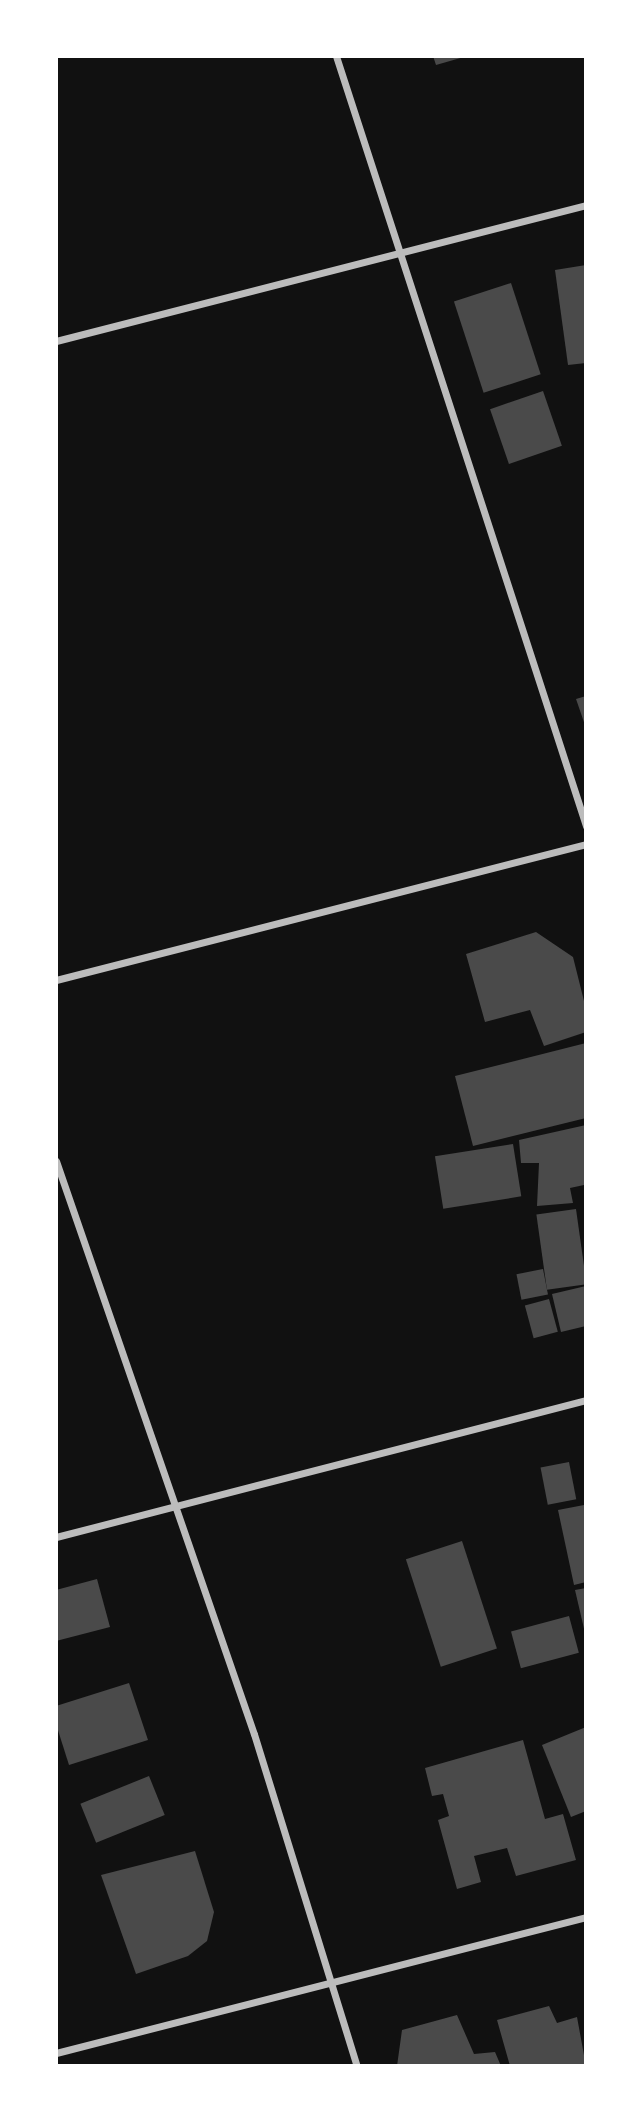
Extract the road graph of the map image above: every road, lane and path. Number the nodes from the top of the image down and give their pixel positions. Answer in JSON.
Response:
{"nodes":[{"id":1,"x":336,"y":56,"type":"edge"},
{"id":2,"x":586,"y":205,"type":"edge"},
{"id":3,"x":401,"y":252,"type":"junction"},
{"id":4,"x":56,"y":341,"type":"edge"},
{"id":5,"x":586,"y":826,"type":"edge"},
{"id":6,"x":586,"y":844,"type":"edge"},
{"id":7,"x":56,"y":980,"type":"edge"},
{"id":8,"x":56,"y":1161,"type":"edge"},
{"id":9,"x":586,"y":1400,"type":"edge"},
{"id":10,"x":177,"y":1505,"type":"junction"},
{"id":11,"x":56,"y":1536,"type":"edge"},
{"id":12,"x":586,"y":1917,"type":"edge"},
{"id":13,"x":330,"y":1982,"type":"junction"},
{"id":14,"x":56,"y":2053,"type":"edge"},
{"id":15,"x":357,"y":2066,"type":"edge"}],
"edges":[{"from":1,"to":3,"type":"street"},
{"from":2,"to":3,"type":"street"},
{"from":3,"to":4,"type":"street"},
{"from":3,"to":5,"type":"street"},
{"from":6,"to":7,"type":"street"},
{"from":8,"to":10,"type":"street"},
{"from":9,"to":10,"type":"street"},
{"from":10,"to":11,"type":"street"},
{"from":10,"to":13,"type":"street"},
{"from":12,"to":13,"type":"street"},
{"from":13,"to":14,"type":"street"},
{"from":13,"to":15,"type":"street"}]}
